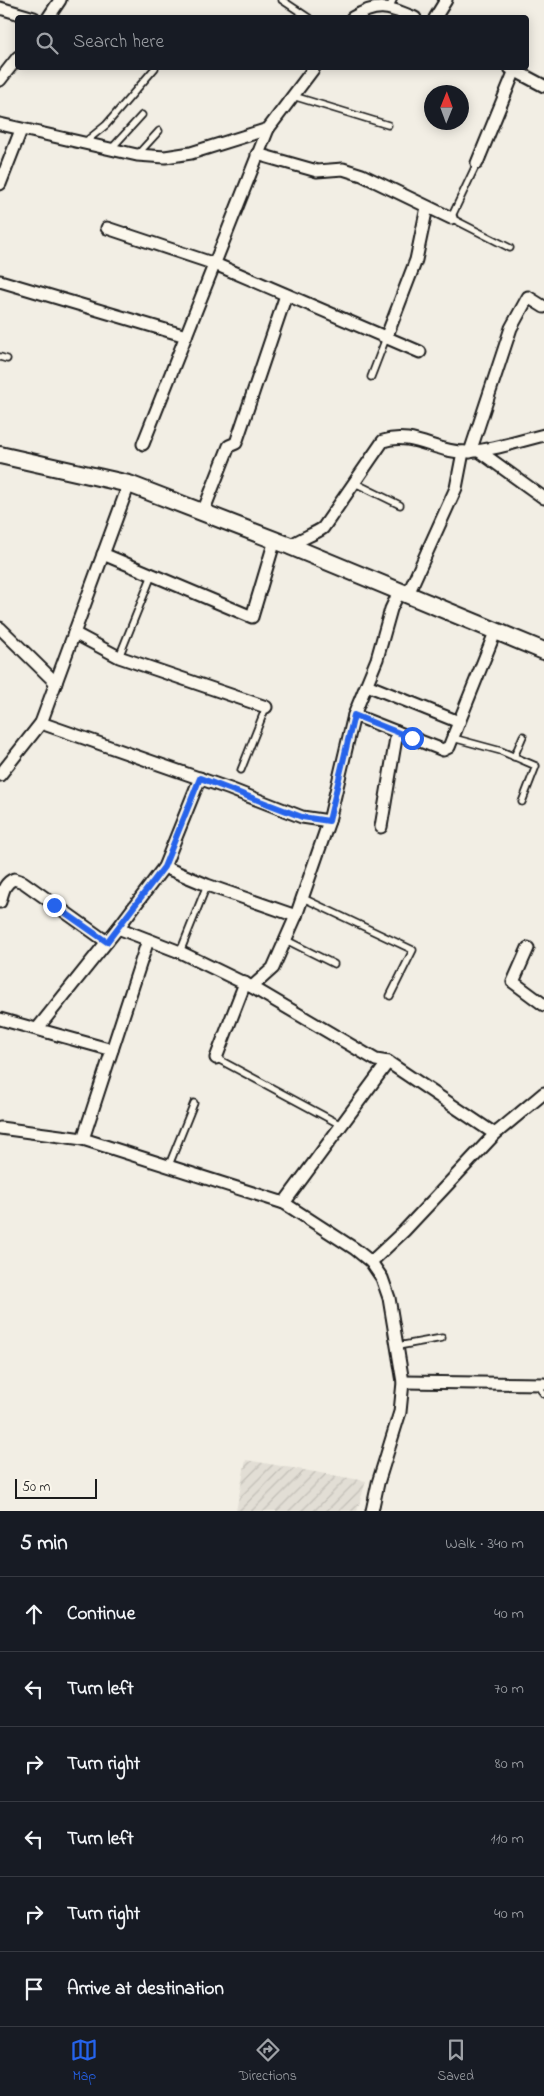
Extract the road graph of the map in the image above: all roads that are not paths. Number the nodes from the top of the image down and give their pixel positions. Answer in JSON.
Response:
{"nodes":[{"id":1,"x":282,"y":0,"type":"edge"},
{"id":2,"x":446,"y":0,"type":"edge"},
{"id":3,"x":59,"y":1,"type":"edge"},
{"id":4,"x":391,"y":4,"type":"edge"},
{"id":5,"x":0,"y":8,"type":"edge"},
{"id":6,"x":24,"y":15,"type":"edge"},
{"id":7,"x":50,"y":15,"type":"edge"},
{"id":8,"x":304,"y":15,"type":"edge"},
{"id":9,"x":357,"y":15,"type":"edge"},
{"id":10,"x":410,"y":15,"type":"edge"},
{"id":11,"x":437,"y":15,"type":"edge"},
{"id":12,"x":15,"y":61,"type":"edge"},
{"id":13,"x":152,"y":70,"type":"edge"},
{"id":14,"x":312,"y":70,"type":"edge"},
{"id":15,"x":512,"y":70,"type":"edge"},
{"id":16,"x":514,"y":70,"type":"edge"},
{"id":17,"x":0,"y":80,"type":"edge"},
{"id":18,"x":544,"y":86,"type":"edge"},
{"id":19,"x":293,"y":96,"type":"junction"},
{"id":20,"x":142,"y":115,"type":"dead end"},
{"id":21,"x":0,"y":124,"type":"edge"},
{"id":22,"x":388,"y":124,"type":"dead end"},
{"id":23,"x":268,"y":129,"type":"junction"},
{"id":24,"x":21,"y":130,"type":"junction"},
{"id":25,"x":159,"y":131,"type":"dead end"},
{"id":26,"x":84,"y":144,"type":"junction"},
{"id":27,"x":111,"y":149,"type":"junction"},
{"id":28,"x":258,"y":154,"type":"junction"},
{"id":29,"x":137,"y":155,"type":"junction"},
{"id":30,"x":477,"y":164,"type":"joint"},
{"id":31,"x":0,"y":184,"type":"edge"},
{"id":32,"x":427,"y":207,"type":"junction"},
{"id":33,"x":450,"y":218,"type":"junction"},
{"id":34,"x":107,"y":228,"type":"dead end"},
{"id":35,"x":510,"y":248,"type":"dead end"},
{"id":36,"x":215,"y":264,"type":"junction"},
{"id":37,"x":0,"y":281,"type":"edge"},
{"id":38,"x":286,"y":294,"type":"junction"},
{"id":39,"x":544,"y":307,"type":"edge"},
{"id":40,"x":186,"y":336,"type":"junction"},
{"id":41,"x":386,"y":338,"type":"junction"},
{"id":42,"x":420,"y":352,"type":"dead end"},
{"id":43,"x":0,"y":357,"type":"edge"},
{"id":44,"x":7,"y":359,"type":"dead end"},
{"id":45,"x":371,"y":377,"type":"dead end"},
{"id":46,"x":544,"y":435,"type":"edge"},
{"id":47,"x":143,"y":444,"type":"dead end"},
{"id":48,"x":471,"y":452,"type":"junction"},
{"id":49,"x":0,"y":455,"type":"edge"},
{"id":50,"x":355,"y":483,"type":"junction"},
{"id":51,"x":129,"y":484,"type":"junction"},
{"id":52,"x":544,"y":498,"type":"edge"},
{"id":53,"x":400,"y":505,"type":"dead end"},
{"id":54,"x":203,"y":512,"type":"junction"},
{"id":55,"x":275,"y":540,"type":"junction"},
{"id":56,"x":290,"y":546,"type":"junction"},
{"id":57,"x":103,"y":554,"type":"junction"},
{"id":58,"x":152,"y":575,"type":"junction"},
{"id":59,"x":404,"y":592,"type":"junction"},
{"id":60,"x":0,"y":628,"type":"edge"},
{"id":61,"x":496,"y":630,"type":"junction"},
{"id":62,"x":74,"y":633,"type":"junction"},
{"id":63,"x":544,"y":650,"type":"edge"},
{"id":64,"x":118,"y":657,"type":"junction"},
{"id":65,"x":56,"y":683,"type":"junction"},
{"id":66,"x":367,"y":685,"type":"junction"},
{"id":67,"x":266,"y":707,"type":"joint"},
{"id":68,"x":354,"y":715,"type":"junction"},
{"id":69,"x":459,"y":722,"type":"junction"},
{"id":70,"x":41,"y":723,"type":"junction"},
{"id":71,"x":397,"y":732,"type":"junction"},
{"id":72,"x":523,"y":736,"type":"dead end"},
{"id":73,"x":453,"y":738,"type":"junction"},
{"id":74,"x":514,"y":757,"type":"junction"},
{"id":75,"x":240,"y":770,"type":"dead end"},
{"id":76,"x":0,"y":775,"type":"edge"},
{"id":77,"x":200,"y":778,"type":"junction"},
{"id":78,"x":522,"y":802,"type":"dead end"},
{"id":79,"x":329,"y":821,"type":"junction"},
{"id":80,"x":381,"y":827,"type":"dead end"},
{"id":81,"x":164,"y":867,"type":"junction"},
{"id":82,"x":207,"y":885,"type":"junction"},
{"id":83,"x":303,"y":898,"type":"junction"},
{"id":84,"x":0,"y":902,"type":"edge"},
{"id":85,"x":296,"y":916,"type":"junction"},
{"id":86,"x":118,"y":928,"type":"junction"},
{"id":87,"x":148,"y":940,"type":"junction"},
{"id":88,"x":286,"y":940,"type":"junction"},
{"id":89,"x":107,"y":942,"type":"junction"},
{"id":90,"x":528,"y":948,"type":"dead end"},
{"id":91,"x":180,"y":952,"type":"junction"},
{"id":92,"x":334,"y":964,"type":"dead end"},
{"id":93,"x":248,"y":985,"type":"junction"},
{"id":94,"x":390,"y":996,"type":"dead end"},
{"id":95,"x":544,"y":1005,"type":"edge"},
{"id":96,"x":0,"y":1019,"type":"edge"},
{"id":97,"x":37,"y":1029,"type":"junction"},
{"id":98,"x":112,"y":1050,"type":"junction"},
{"id":99,"x":216,"y":1058,"type":"joint"},
{"id":100,"x":388,"y":1062,"type":"junction"},
{"id":101,"x":544,"y":1093,"type":"edge"},
{"id":102,"x":194,"y":1103,"type":"dead end"},
{"id":103,"x":341,"y":1125,"type":"junction"},
{"id":104,"x":0,"y":1128,"type":"edge"},
{"id":105,"x":495,"y":1134,"type":"junction"},
{"id":106,"x":83,"y":1139,"type":"junction"},
{"id":107,"x":169,"y":1165,"type":"junction"},
{"id":108,"x":284,"y":1203,"type":"junction"},
{"id":109,"x":371,"y":1262,"type":"junction"},
{"id":110,"x":442,"y":1338,"type":"dead end"},
{"id":111,"x":398,"y":1346,"type":"junction"},
{"id":112,"x":403,"y":1382,"type":"junction"},
{"id":113,"x":542,"y":1388,"type":"edge"},
{"id":114,"x":372,"y":1511,"type":"edge"}],
"edges":[{"from":1,"to":8,"type":"lane"},
{"from":2,"to":11,"type":"street"},
{"from":3,"to":7,"type":"street"},
{"from":4,"to":9,"type":"street"},
{"from":4,"to":10,"type":"street"},
{"from":5,"to":6,"type":"street"},
{"from":12,"to":17,"type":"street"},
{"from":13,"to":26,"type":"lane"},
{"from":14,"to":19,"type":"street"},
{"from":15,"to":30,"type":"street"},
{"from":16,"to":18,"type":"street"},
{"from":19,"to":22,"type":"lane"},
{"from":19,"to":23,"type":"street"},
{"from":20,"to":27,"type":"lane"},
{"from":21,"to":24,"type":"street"},
{"from":23,"to":28,"type":"street"},
{"from":23,"to":29,"type":"street"},
{"from":24,"to":26,"type":"street"},
{"from":24,"to":31,"type":"street"},
{"from":25,"to":29,"type":"lane"},
{"from":26,"to":27,"type":"street"},
{"from":27,"to":29,"type":"street"},
{"from":28,"to":32,"type":"street"},
{"from":28,"to":36,"type":"street"},
{"from":30,"to":33,"type":"lane"},
{"from":32,"to":33,"type":"street"},
{"from":32,"to":41,"type":"street"},
{"from":33,"to":35,"type":"lane"},
{"from":34,"to":36,"type":"street"},
{"from":36,"to":38,"type":"street"},
{"from":36,"to":40,"type":"street"},
{"from":37,"to":40,"type":"street"},
{"from":38,"to":41,"type":"street"},
{"from":38,"to":54,"type":"street"},
{"from":39,"to":48,"type":"street"},
{"from":40,"to":47,"type":"street"},
{"from":41,"to":42,"type":"street"},
{"from":41,"to":45,"type":"lane"},
{"from":43,"to":44,"type":"lane"},
{"from":46,"to":48,"type":"street"},
{"from":48,"to":50,"type":"street"},
{"from":48,"to":52,"type":"street"},
{"from":48,"to":59,"type":"street"},
{"from":49,"to":51,"type":"main road"},
{"from":50,"to":53,"type":"lane"},
{"from":50,"to":56,"type":"street"},
{"from":51,"to":54,"type":"main road"},
{"from":51,"to":57,"type":"street"},
{"from":54,"to":55,"type":"main road"},
{"from":55,"to":56,"type":"main road"},
{"from":55,"to":58,"type":"street"},
{"from":56,"to":59,"type":"main road"},
{"from":57,"to":58,"type":"street"},
{"from":57,"to":62,"type":"street"},
{"from":58,"to":64,"type":"lane"},
{"from":59,"to":61,"type":"main road"},
{"from":59,"to":66,"type":"street"},
{"from":60,"to":65,"type":"street"},
{"from":61,"to":63,"type":"main road"},
{"from":61,"to":69,"type":"street"},
{"from":62,"to":64,"type":"street"},
{"from":62,"to":65,"type":"street"},
{"from":64,"to":67,"type":"street"},
{"from":65,"to":70,"type":"street"},
{"from":66,"to":68,"type":"street"},
{"from":66,"to":69,"type":"street"},
{"from":67,"to":75,"type":"lane"},
{"from":68,"to":71,"type":"street"},
{"from":68,"to":79,"type":"street"},
{"from":69,"to":73,"type":"street"},
{"from":70,"to":76,"type":"street"},
{"from":70,"to":77,"type":"street"},
{"from":71,"to":73,"type":"street"},
{"from":71,"to":80,"type":"street"},
{"from":72,"to":74,"type":"lane"},
{"from":73,"to":74,"type":"lane"},
{"from":74,"to":78,"type":"lane"},
{"from":77,"to":79,"type":"street"},
{"from":77,"to":81,"type":"street"},
{"from":79,"to":83,"type":"street"},
{"from":81,"to":82,"type":"street"},
{"from":81,"to":86,"type":"street"},
{"from":82,"to":85,"type":"street"},
{"from":82,"to":91,"type":"lane"},
{"from":83,"to":85,"type":"street"},
{"from":83,"to":94,"type":"lane"},
{"from":84,"to":89,"type":"street"},
{"from":85,"to":88,"type":"street"},
{"from":86,"to":87,"type":"street"},
{"from":86,"to":89,"type":"street"},
{"from":87,"to":91,"type":"street"},
{"from":87,"to":98,"type":"street"},
{"from":88,"to":92,"type":"lane"},
{"from":88,"to":93,"type":"street"},
{"from":89,"to":97,"type":"street"},
{"from":90,"to":95,"type":"street"},
{"from":91,"to":93,"type":"street"},
{"from":93,"to":99,"type":"street"},
{"from":93,"to":100,"type":"street"},
{"from":96,"to":97,"type":"street"},
{"from":97,"to":98,"type":"street"},
{"from":98,"to":106,"type":"street"},
{"from":99,"to":103,"type":"lane"},
{"from":100,"to":103,"type":"street"},
{"from":100,"to":105,"type":"street"},
{"from":101,"to":105,"type":"street"},
{"from":102,"to":107,"type":"lane"},
{"from":103,"to":108,"type":"street"},
{"from":104,"to":106,"type":"street"},
{"from":105,"to":109,"type":"street"},
{"from":106,"to":107,"type":"street"},
{"from":107,"to":108,"type":"street"},
{"from":108,"to":109,"type":"street"},
{"from":109,"to":111,"type":"street"},
{"from":110,"to":111,"type":"lane"},
{"from":111,"to":112,"type":"street"},
{"from":112,"to":113,"type":"street"},
{"from":112,"to":114,"type":"street"}]}
